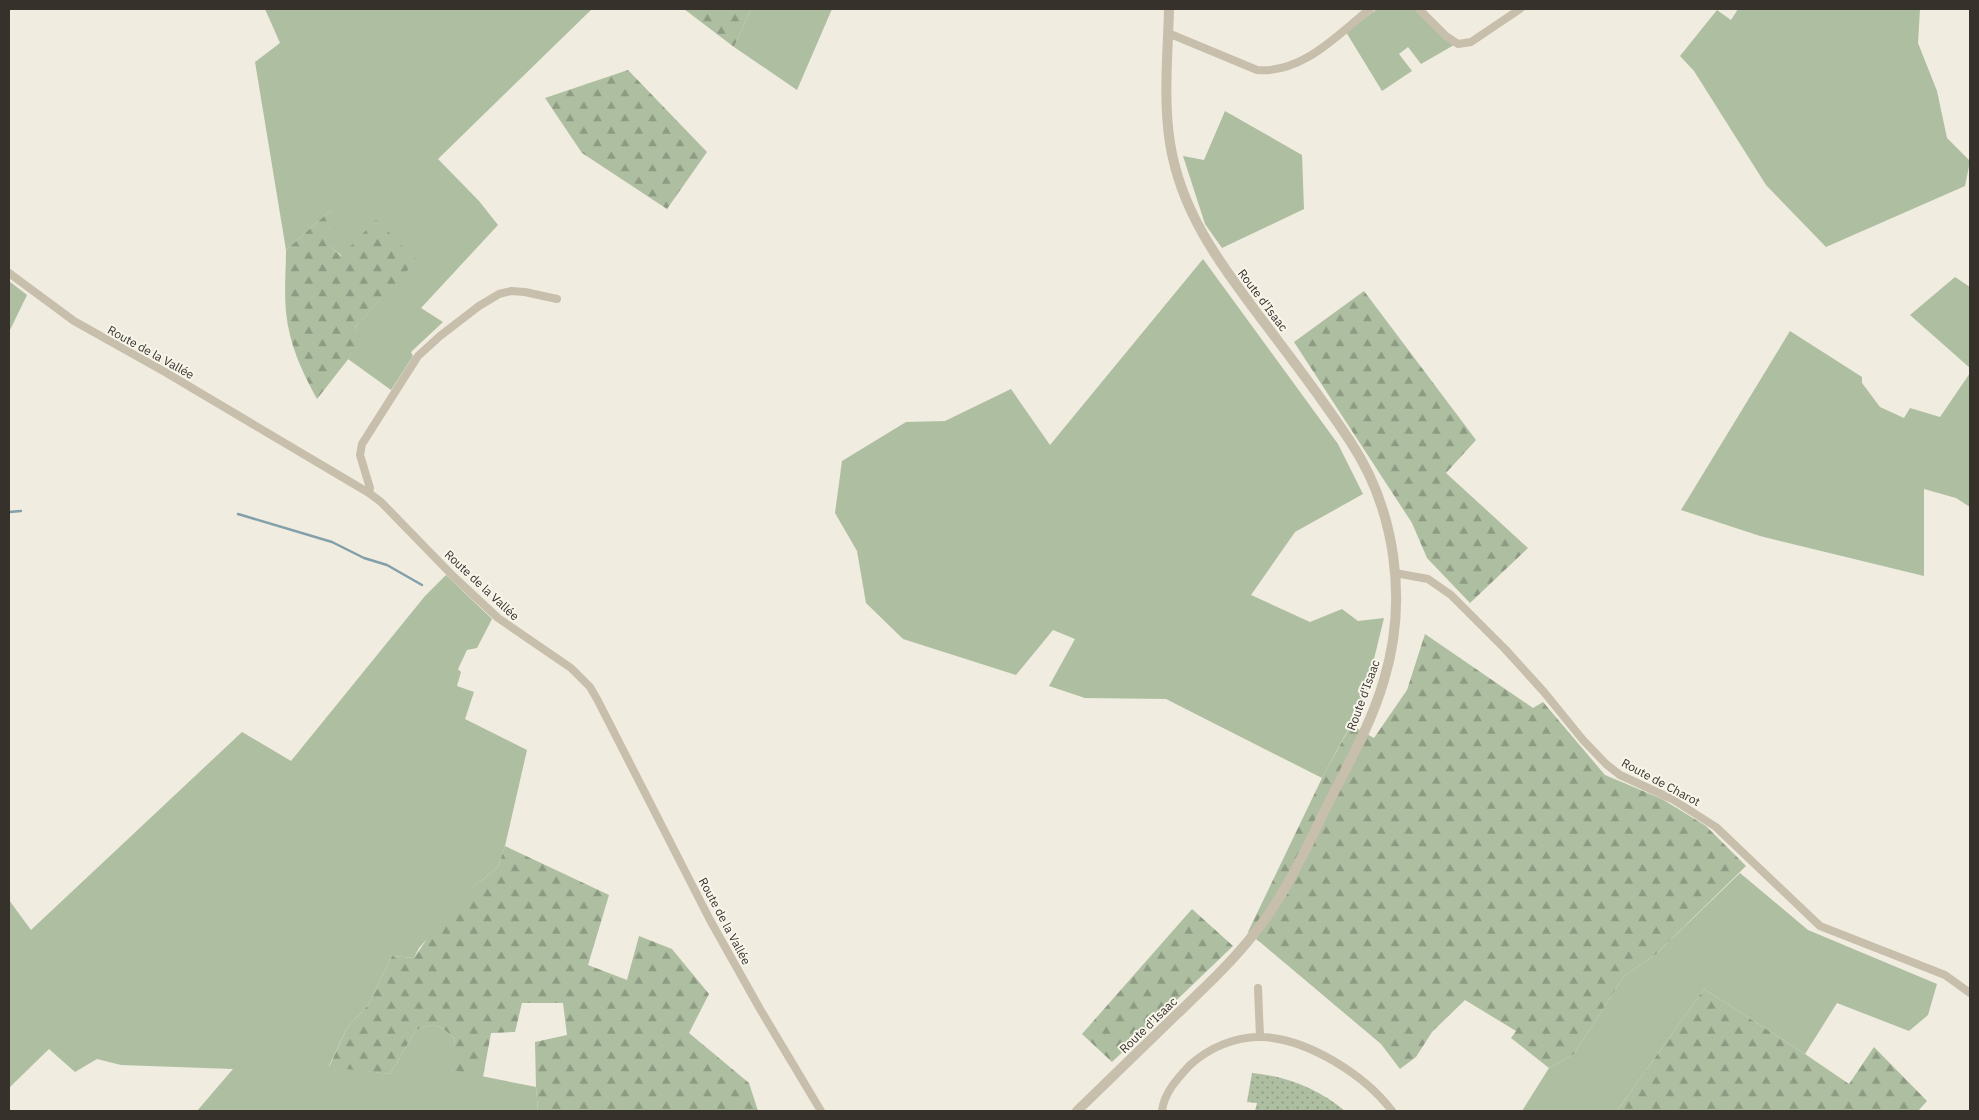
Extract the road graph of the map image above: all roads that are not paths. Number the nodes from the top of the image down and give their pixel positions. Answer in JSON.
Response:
{"nodes":[{"id":1,"x":1169,"y":9,"type":"edge"},
{"id":2,"x":1370,"y":9,"type":"edge"},
{"id":3,"x":1419,"y":9,"type":"edge"},
{"id":4,"x":1520,"y":9,"type":"edge"},
{"id":5,"x":1168,"y":33,"type":"junction"},
{"id":6,"x":9,"y":273,"type":"edge"},
{"id":7,"x":557,"y":298,"type":"dead end"},
{"id":8,"x":369,"y":493,"type":"junction"},
{"id":9,"x":1395,"y":573,"type":"junction"},
{"id":10,"x":1258,"y":988,"type":"dead end"},
{"id":11,"x":1970,"y":993,"type":"edge"},
{"id":12,"x":1260,"y":1037,"type":"junction"},
{"id":13,"x":821,"y":1111,"type":"edge"},
{"id":14,"x":1077,"y":1111,"type":"edge"},
{"id":15,"x":1162,"y":1111,"type":"edge"},
{"id":16,"x":1392,"y":1111,"type":"edge"}],
"edges":[{"from":1,"to":5,"type":"street","name":"Route d'Isaac"},
{"from":2,"to":5,"type":"street"},
{"from":3,"to":4,"type":"street"},
{"from":5,"to":9,"type":"street","name":"Route d'Isaac"},
{"from":6,"to":8,"type":"street","name":"Route de la Vallée"},
{"from":7,"to":8,"type":"street"},
{"from":8,"to":13,"type":"street","name":"Route de la Vallée"},
{"from":9,"to":11,"type":"street","name":"Route de Charot"},
{"from":9,"to":14,"type":"street","name":"Route d'Isaac"},
{"from":10,"to":12,"type":"street"},
{"from":12,"to":15,"type":"street"},
{"from":12,"to":16,"type":"street"}]}
